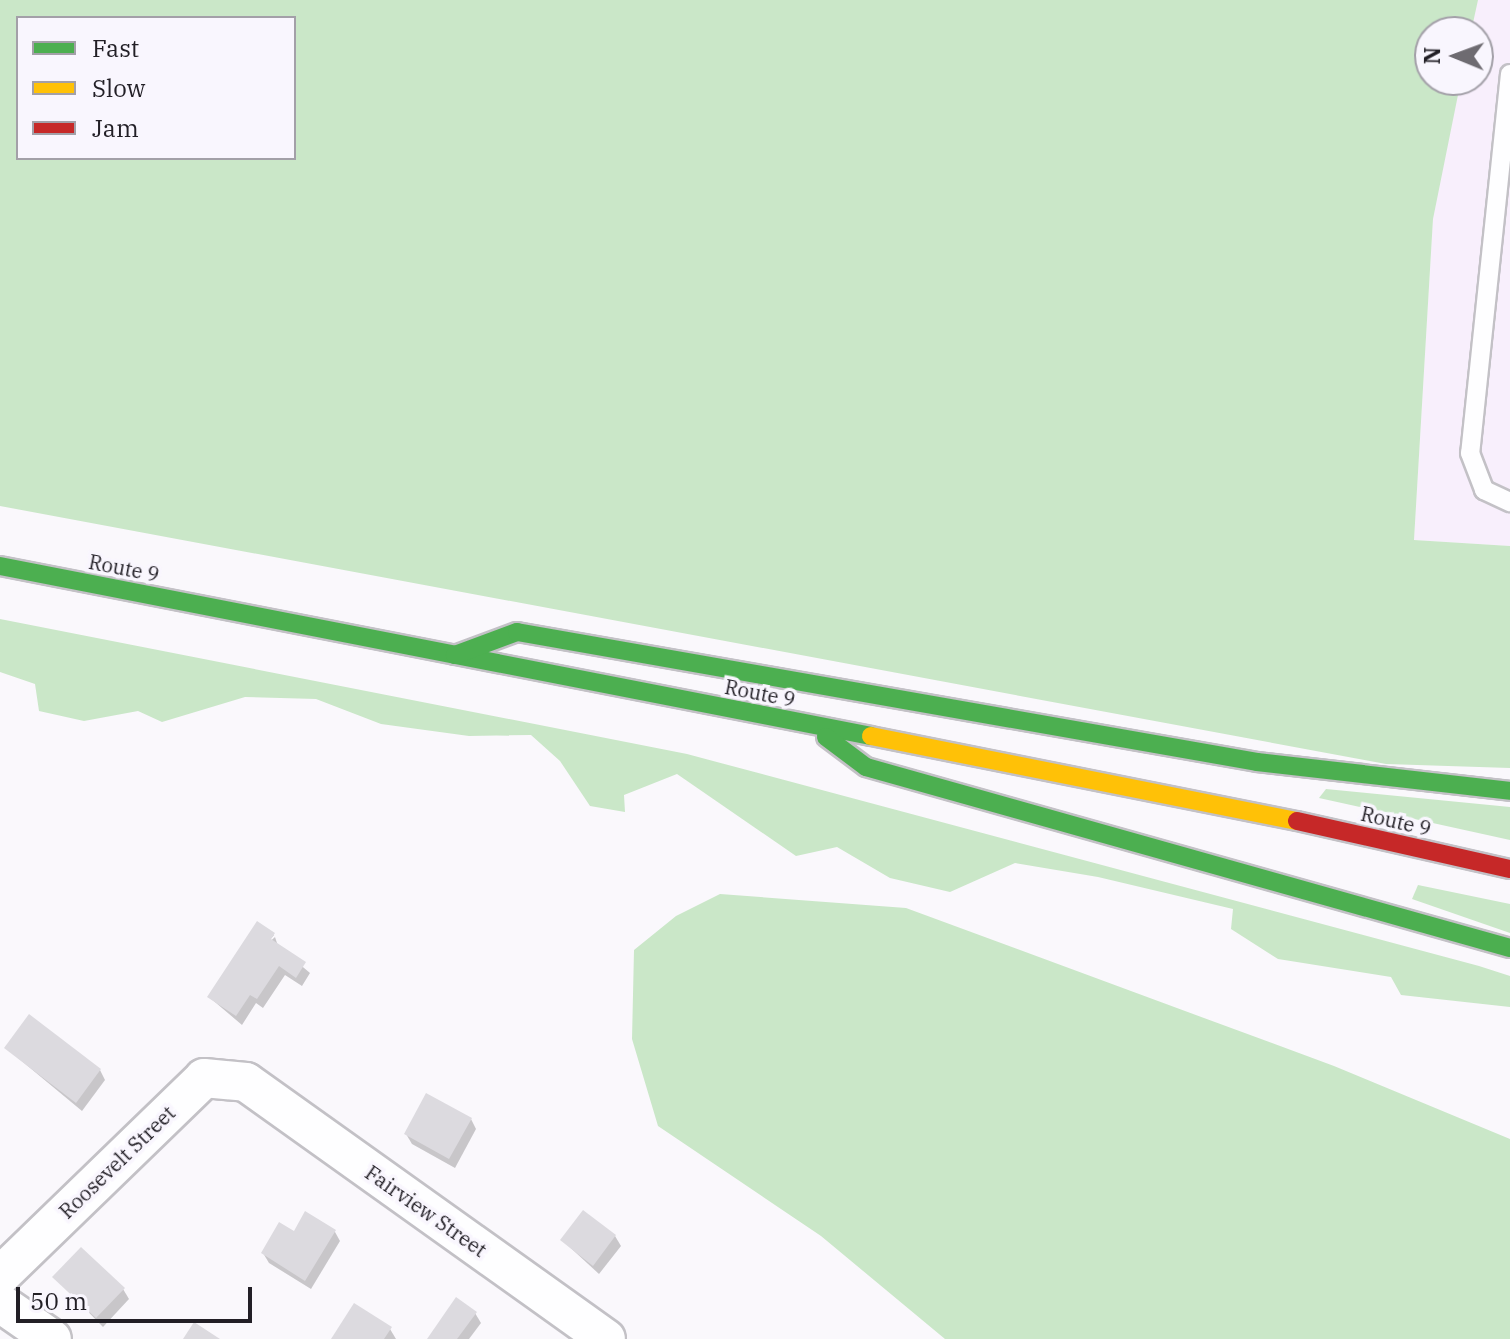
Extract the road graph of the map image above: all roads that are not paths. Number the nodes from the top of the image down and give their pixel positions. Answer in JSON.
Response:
{"nodes":[{"id":1,"x":1510,"y":74,"type":"edge"},
{"id":2,"x":1510,"y":502,"type":"edge"},
{"id":3,"x":0,"y":566,"type":"edge"},
{"id":4,"x":455,"y":655,"type":"junction"},
{"id":5,"x":812,"y":726,"type":"junction"},
{"id":6,"x":1510,"y":791,"type":"edge"},
{"id":7,"x":1510,"y":869,"type":"edge"},
{"id":8,"x":1510,"y":948,"type":"edge"},
{"id":9,"x":246,"y":1082,"type":"joint"},
{"id":10,"x":0,"y":1276,"type":"edge"},
{"id":11,"x":0,"y":1303,"type":"edge"},
{"id":12,"x":52,"y":1339,"type":"edge"},
{"id":13,"x":606,"y":1339,"type":"edge"}],
"edges":[{"from":1,"to":2,"type":"lane"},
{"from":3,"to":4,"type":"highway","name":"Route 9"},
{"from":4,"to":5,"type":"highway","name":"Route 9"},
{"from":4,"to":6,"type":"highway"},
{"from":5,"to":7,"type":"highway","name":"Route 9"},
{"from":5,"to":8,"type":"highway"},
{"from":9,"to":10,"type":"street","name":"Roosevelt Street"},
{"from":9,"to":13,"type":"street","name":"Fairview Street"},
{"from":11,"to":12,"type":"street"}]}
